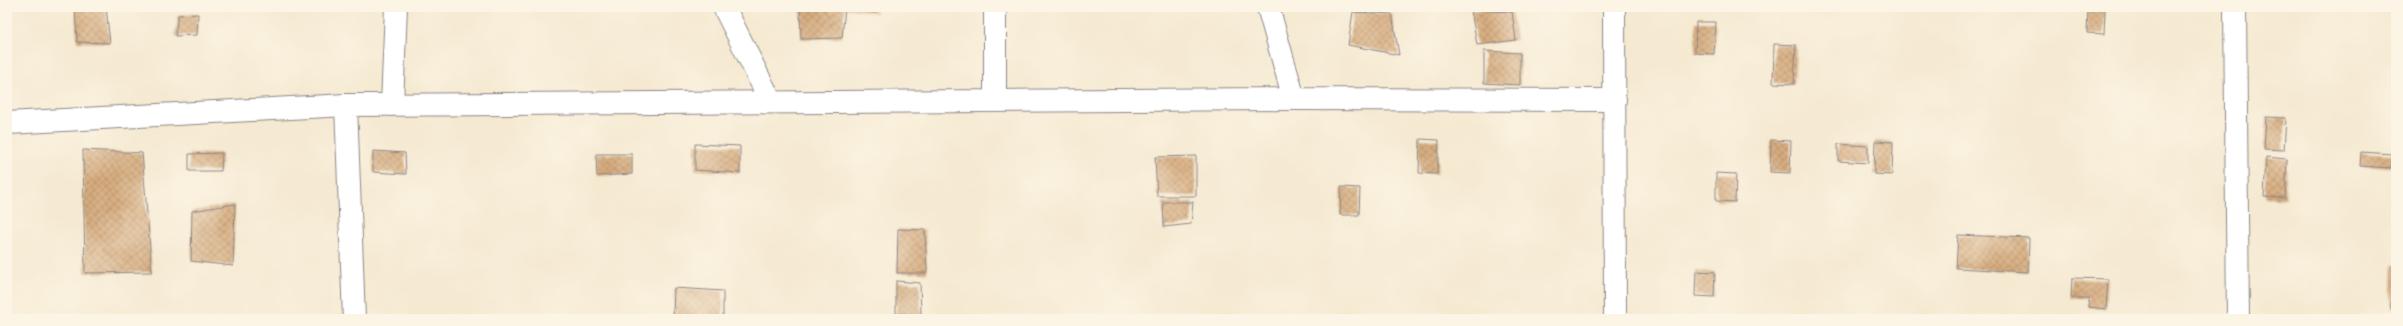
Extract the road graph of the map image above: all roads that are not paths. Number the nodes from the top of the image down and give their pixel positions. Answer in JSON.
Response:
{"nodes":[{"id":1,"x":396,"y":7,"type":"edge"},
{"id":2,"x":724,"y":7,"type":"edge"},
{"id":3,"x":994,"y":7,"type":"edge"},
{"id":4,"x":1268,"y":7,"type":"edge"},
{"id":5,"x":1614,"y":7,"type":"edge"},
{"id":6,"x":2235,"y":7,"type":"edge"},
{"id":7,"x":1294,"y":99,"type":"junction"},
{"id":8,"x":1614,"y":100,"type":"junction"},
{"id":9,"x":994,"y":101,"type":"junction"},
{"id":10,"x":771,"y":102,"type":"junction"},
{"id":11,"x":346,"y":105,"type":"junction"},
{"id":12,"x":392,"y":105,"type":"junction"},
{"id":13,"x":7,"y":123,"type":"edge"},
{"id":14,"x":354,"y":319,"type":"edge"},
{"id":15,"x":1615,"y":319,"type":"edge"},
{"id":16,"x":2238,"y":319,"type":"edge"}],
"edges":[{"from":1,"to":12,"type":"street"},
{"from":2,"to":10,"type":"street"},
{"from":3,"to":9,"type":"street"},
{"from":4,"to":7,"type":"street"},
{"from":5,"to":8,"type":"street"},
{"from":6,"to":16,"type":"street"},
{"from":7,"to":8,"type":"street"},
{"from":7,"to":9,"type":"street"},
{"from":8,"to":15,"type":"street"},
{"from":9,"to":10,"type":"street"},
{"from":10,"to":12,"type":"street"},
{"from":11,"to":12,"type":"street"},
{"from":11,"to":13,"type":"street"},
{"from":11,"to":14,"type":"street"}]}
